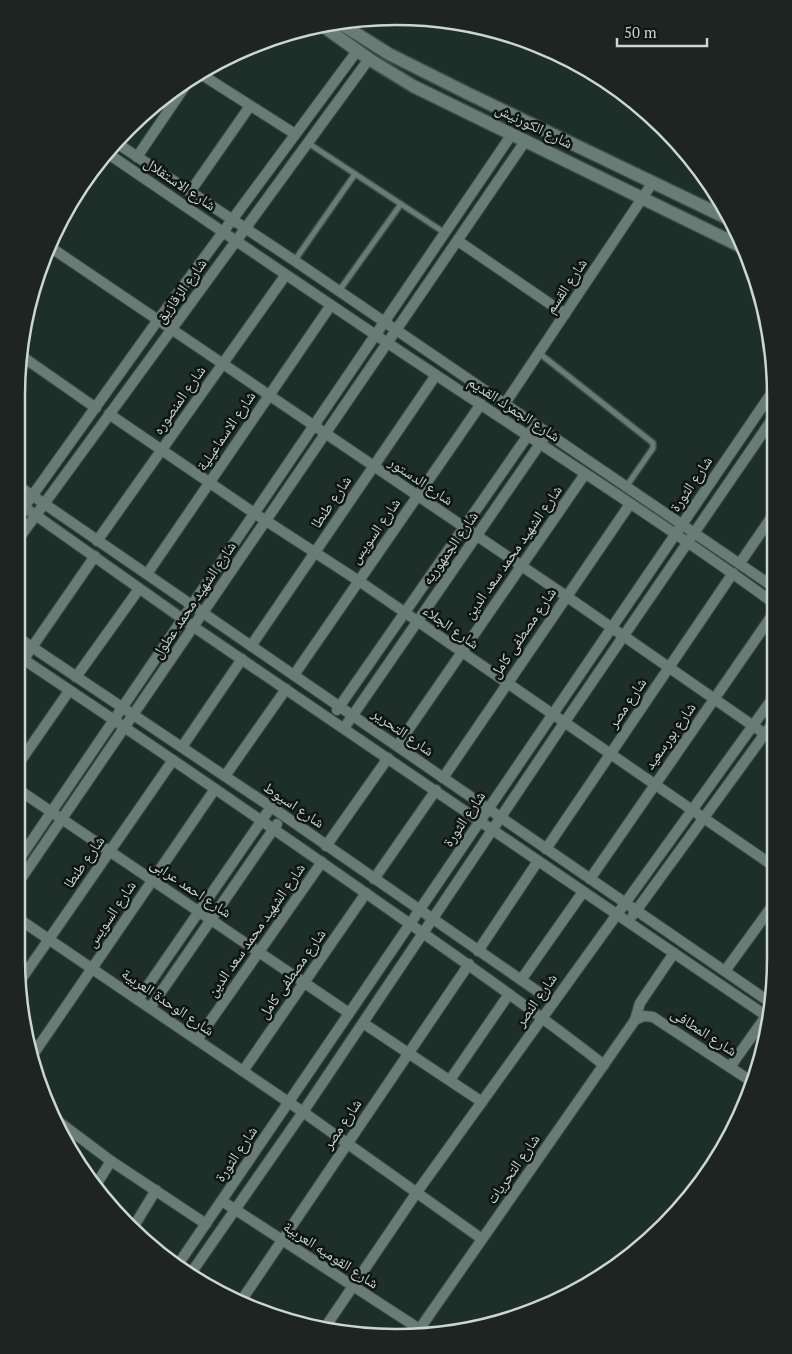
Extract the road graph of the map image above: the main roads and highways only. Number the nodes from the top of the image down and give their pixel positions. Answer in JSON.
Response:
{"nodes":[{"id":1,"x":347,"y":28,"type":"edge"},
{"id":2,"x":330,"y":31,"type":"edge"},
{"id":3,"x":366,"y":40,"type":"junction"},
{"id":4,"x":378,"y":47,"type":"junction"},
{"id":5,"x":357,"y":51,"type":"junction"},
{"id":6,"x":369,"y":60,"type":"junction"},
{"id":7,"x":521,"y":119,"type":"junction"},
{"id":8,"x":535,"y":126,"type":"junction"},
{"id":9,"x":512,"y":134,"type":"junction"},
{"id":10,"x":526,"y":140,"type":"junction"},
{"id":11,"x":719,"y":214,"type":"edge"},
{"id":12,"x":733,"y":242,"type":"edge"}],
"edges":[{"from":1,"to":3,"type":"main road","name":"شارع الكورنيش"},
{"from":2,"to":5,"type":"main road","name":"شارع الكورنيش"},
{"from":3,"to":4,"type":"main road","name":"شارع الكورنيش"},
{"from":3,"to":5,"type":"main road"},
{"from":4,"to":6,"type":"main road"},
{"from":4,"to":7,"type":"main road","name":"شارع الكورنيش"},
{"from":5,"to":6,"type":"main road","name":"شارع الكورنيش"},
{"from":6,"to":9,"type":"main road","name":"شارع الكورنيش"},
{"from":7,"to":8,"type":"main road","name":"شارع الكورنيش"},
{"from":7,"to":9,"type":"main road"},
{"from":8,"to":10,"type":"main road"},
{"from":8,"to":11,"type":"main road","name":"شارع الكورنيش"},
{"from":9,"to":10,"type":"main road","name":"شارع الكورنيش"},
{"from":10,"to":12,"type":"main road","name":"شارع الكورنيش"}]}
